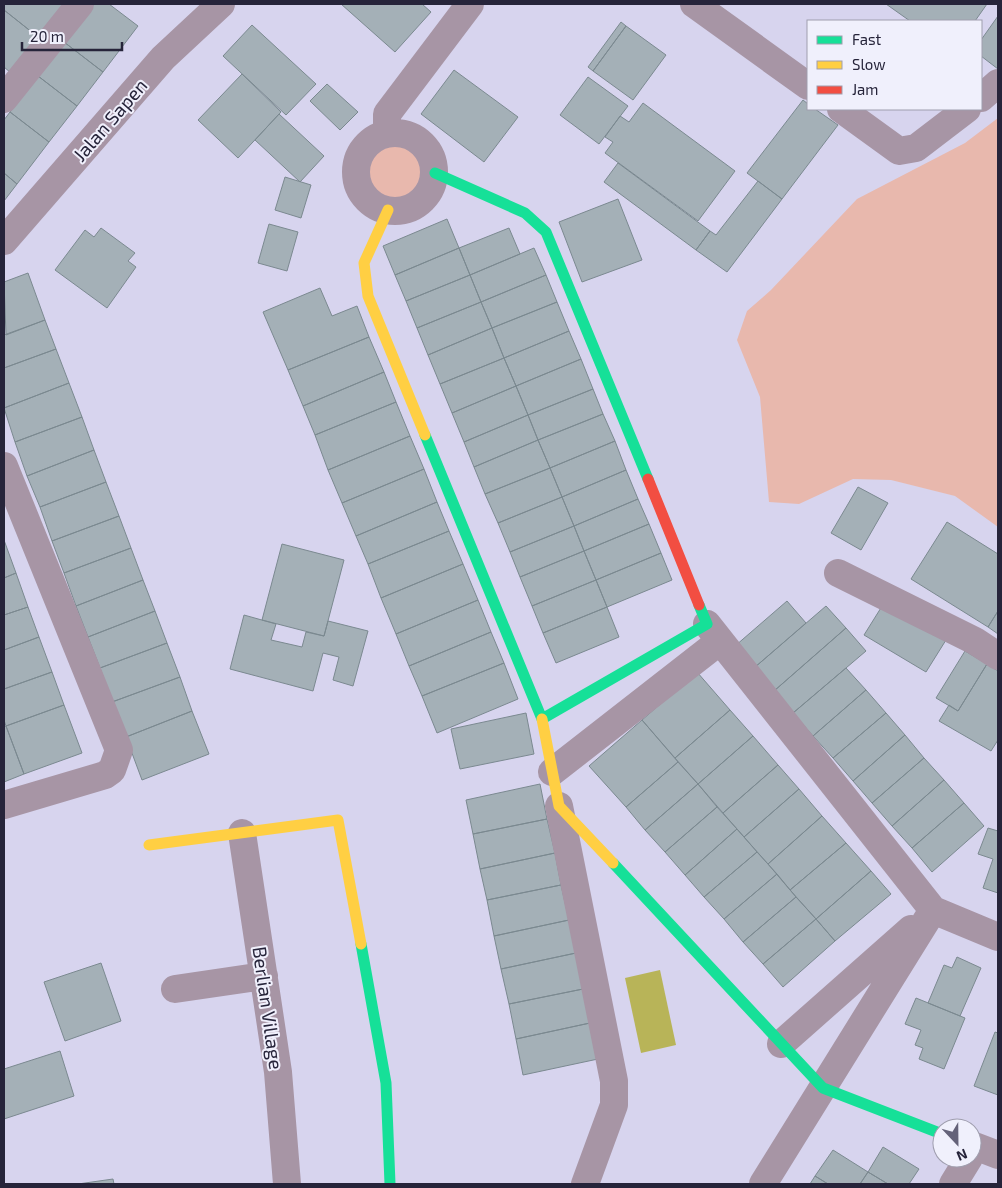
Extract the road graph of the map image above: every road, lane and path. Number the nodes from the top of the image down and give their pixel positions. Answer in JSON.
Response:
{"nodes":[{"id":1,"x":80,"y":4,"type":"edge"},
{"id":2,"x":222,"y":4,"type":"edge"},
{"id":3,"x":470,"y":4,"type":"edge"},
{"id":4,"x":694,"y":4,"type":"edge"},
{"id":5,"x":998,"y":84,"type":"edge"},
{"id":6,"x":807,"y":85,"type":"edge"},
{"id":7,"x":982,"y":97,"type":"edge"},
{"id":8,"x":4,"y":99,"type":"edge"},
{"id":9,"x":842,"y":110,"type":"edge"},
{"id":10,"x":966,"y":110,"type":"edge"},
{"id":11,"x":387,"y":133,"type":"junction"},
{"id":12,"x":435,"y":173,"type":"junction"},
{"id":13,"x":388,"y":210,"type":"junction"},
{"id":14,"x":4,"y":241,"type":"edge"},
{"id":15,"x":5,"y":473,"type":"edge"},
{"id":16,"x":838,"y":573,"type":"dead end"},
{"id":17,"x":714,"y":632,"type":"junction"},
{"id":18,"x":998,"y":656,"type":"edge"},
{"id":19,"x":542,"y":719,"type":"junction"},
{"id":20,"x":552,"y":772,"type":"junction"},
{"id":21,"x":4,"y":805,"type":"edge"},
{"id":22,"x":559,"y":806,"type":"junction"},
{"id":23,"x":242,"y":833,"type":"junction"},
{"id":24,"x":149,"y":845,"type":"dead end"},
{"id":25,"x":933,"y":910,"type":"junction"},
{"id":26,"x":998,"y":937,"type":"edge"},
{"id":27,"x":264,"y":976,"type":"junction"},
{"id":28,"x":175,"y":989,"type":"dead end"},
{"id":29,"x":782,"y":1044,"type":"junction"},
{"id":30,"x":823,"y":1088,"type":"junction"},
{"id":31,"x":932,"y":1130,"type":"edge"},
{"id":32,"x":966,"y":1168,"type":"edge"},
{"id":33,"x":286,"y":1184,"type":"edge"},
{"id":34,"x":390,"y":1184,"type":"edge"},
{"id":35,"x":586,"y":1184,"type":"edge"},
{"id":36,"x":763,"y":1184,"type":"edge"},
{"id":37,"x":954,"y":1184,"type":"edge"}],
"edges":[{"from":1,"to":8,"type":"street"},
{"from":2,"to":14,"type":"street","name":"Jalan Sapen"},
{"from":3,"to":11,"type":"street"},
{"from":4,"to":6,"type":"street"},
{"from":5,"to":7,"type":"street"},
{"from":9,"to":10,"type":"street"},
{"from":11,"to":12,"type":"street"},
{"from":11,"to":13,"type":"street"},
{"from":12,"to":13,"type":"street"},
{"from":12,"to":17,"type":"street"},
{"from":13,"to":19,"type":"street"},
{"from":15,"to":21,"type":"street"},
{"from":16,"to":18,"type":"street"},
{"from":17,"to":19,"type":"street"},
{"from":17,"to":20,"type":"street"},
{"from":17,"to":25,"type":"street"},
{"from":19,"to":20,"type":"street"},
{"from":20,"to":22,"type":"street"},
{"from":22,"to":29,"type":"street"},
{"from":22,"to":35,"type":"street"},
{"from":23,"to":24,"type":"street"},
{"from":23,"to":27,"type":"street","name":"Berlian Village"},
{"from":23,"to":34,"type":"street"},
{"from":25,"to":26,"type":"street"},
{"from":25,"to":29,"type":"street"},
{"from":25,"to":30,"type":"street"},
{"from":27,"to":28,"type":"street"},
{"from":27,"to":33,"type":"street","name":"Berlian Village"},
{"from":29,"to":30,"type":"street"},
{"from":30,"to":31,"type":"street"},
{"from":30,"to":36,"type":"street"},
{"from":32,"to":37,"type":"street"}]}
